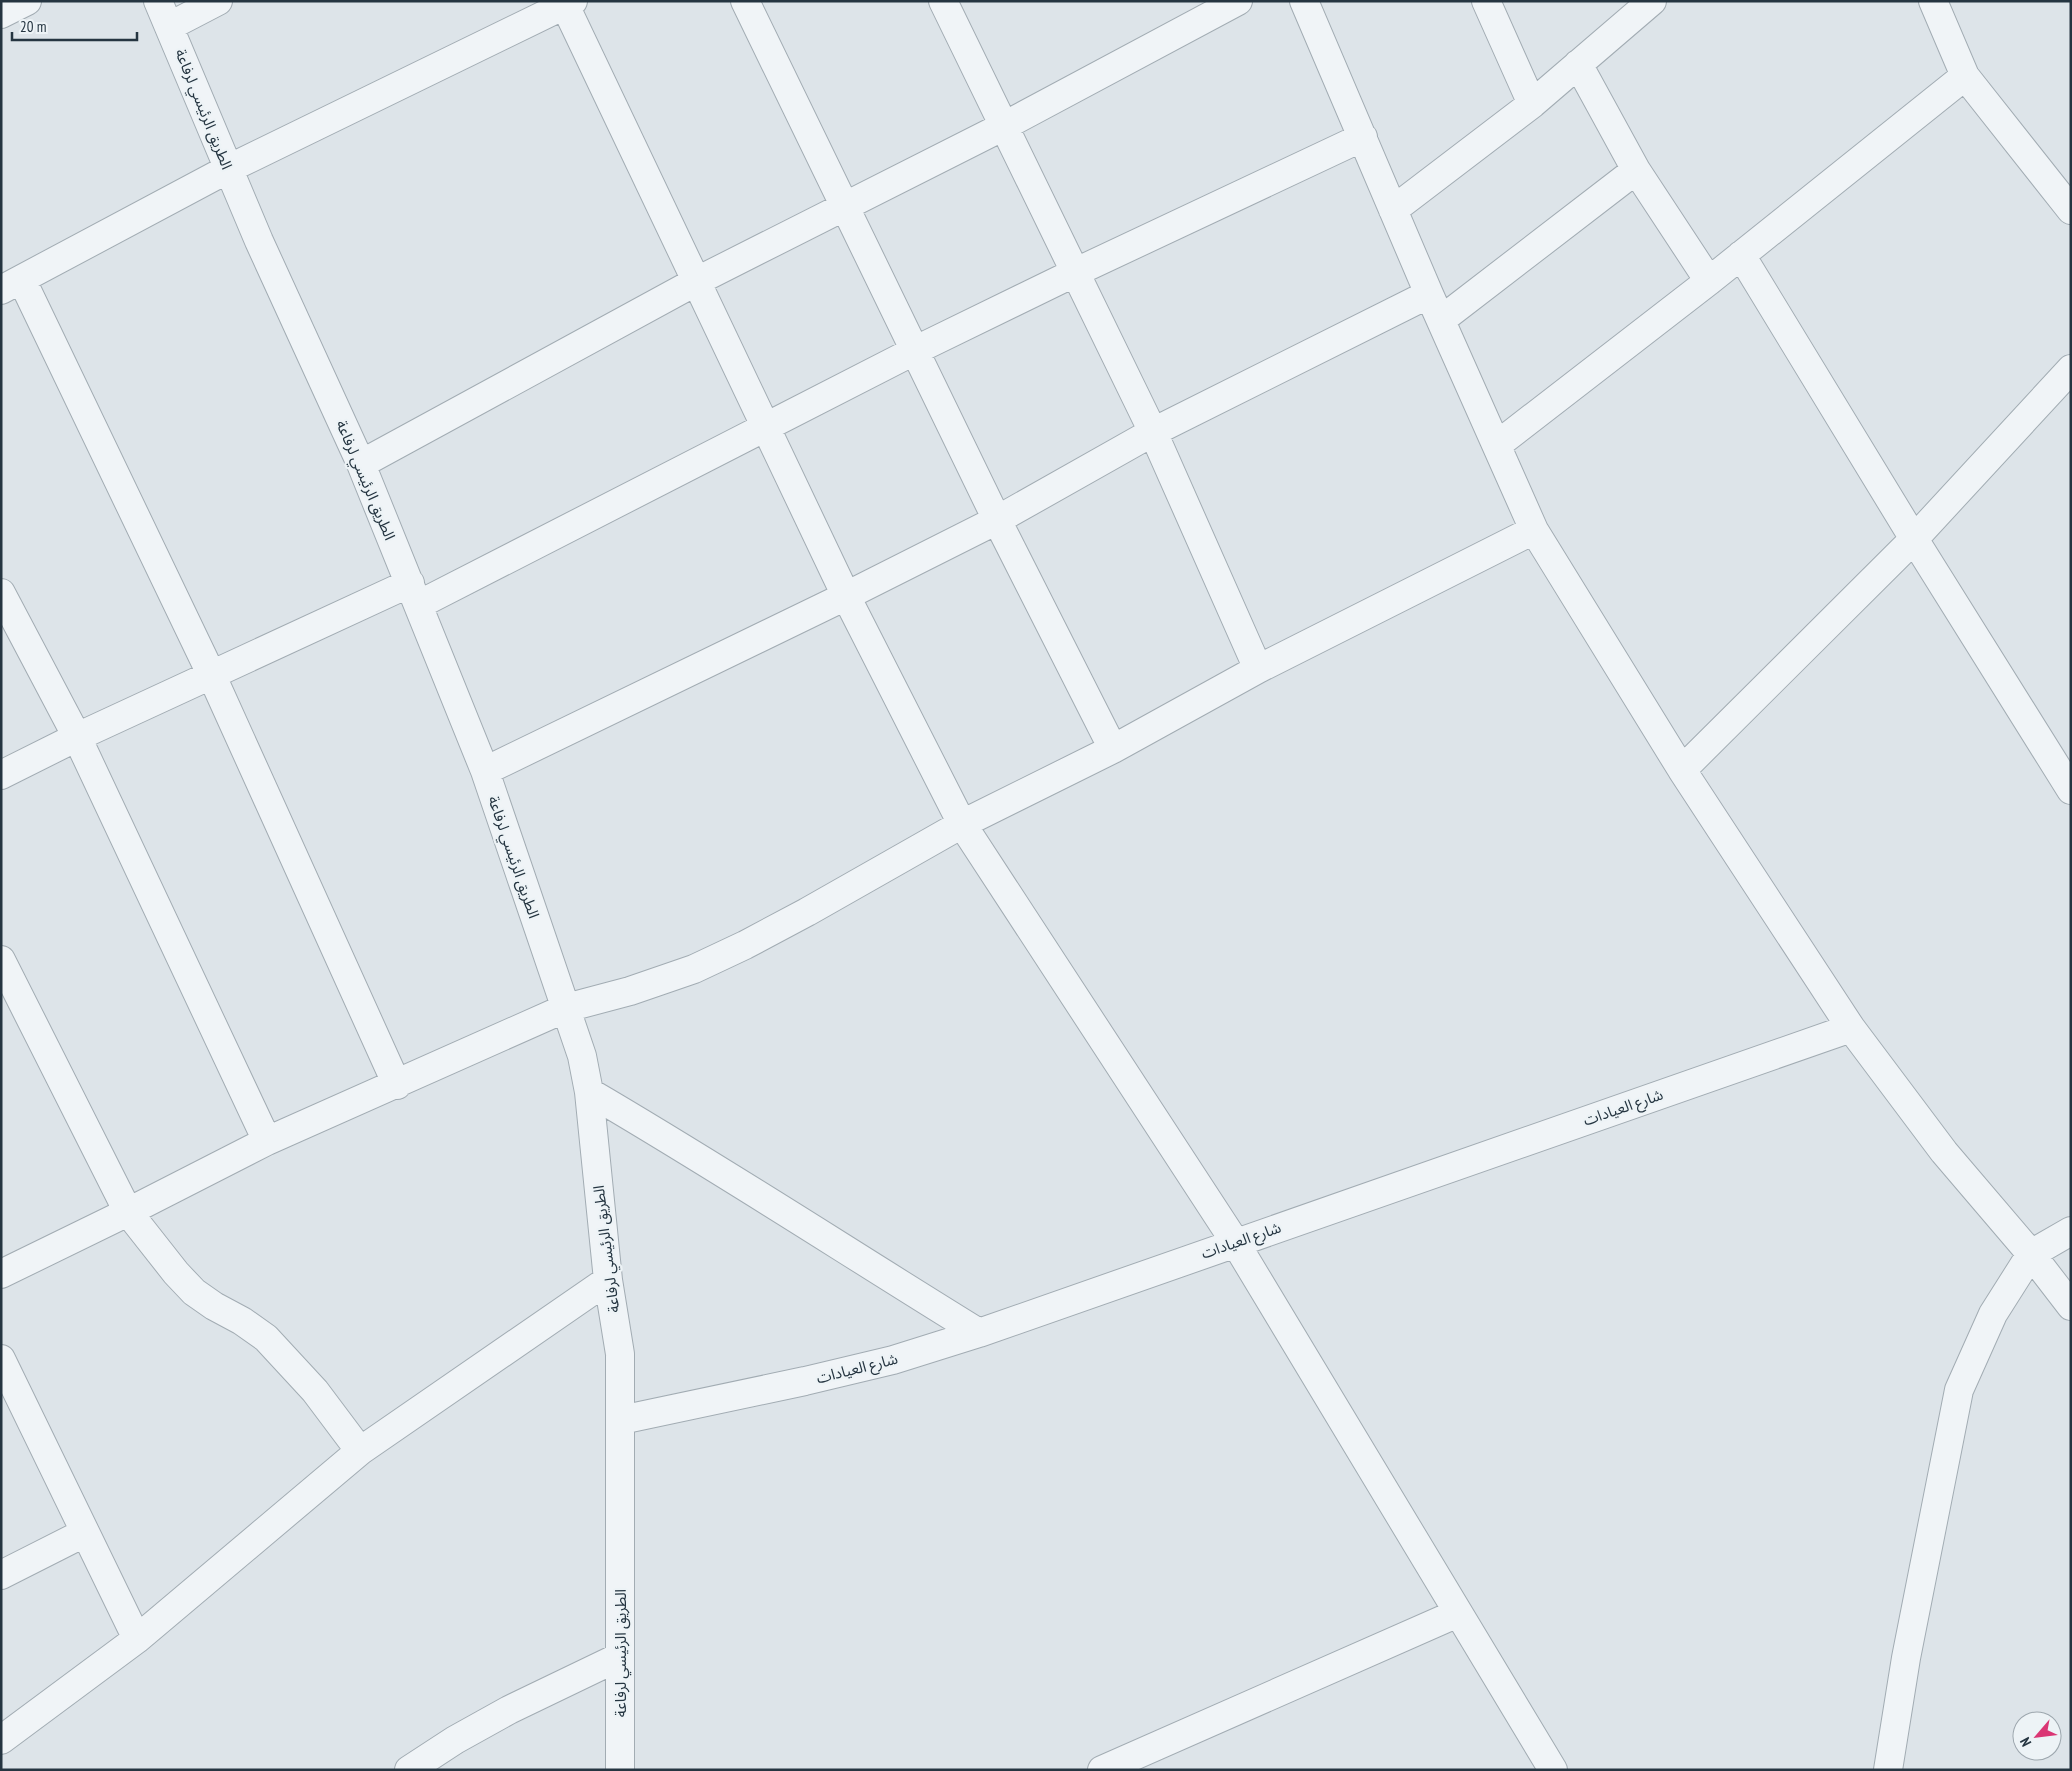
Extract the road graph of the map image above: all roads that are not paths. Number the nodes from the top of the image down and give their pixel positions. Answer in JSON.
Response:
{"nodes":[{"id":1,"x":27,"y":1,"type":"edge"},
{"id":2,"x":158,"y":1,"type":"edge"},
{"id":3,"x":218,"y":1,"type":"edge"},
{"id":4,"x":745,"y":1,"type":"edge"},
{"id":5,"x":943,"y":1,"type":"edge"},
{"id":6,"x":1238,"y":1,"type":"edge"},
{"id":7,"x":1304,"y":1,"type":"edge"},
{"id":8,"x":1486,"y":1,"type":"edge"},
{"id":9,"x":1652,"y":1,"type":"edge"},
{"id":10,"x":1932,"y":1,"type":"edge"},
{"id":11,"x":567,"y":2,"type":"edge"},
{"id":12,"x":1,"y":14,"type":"edge"},
{"id":13,"x":170,"y":26,"type":"junction"},
{"id":14,"x":1578,"y":64,"type":"junction"},
{"id":15,"x":1965,"y":76,"type":"junction"},
{"id":16,"x":1532,"y":104,"type":"junction"},
{"id":17,"x":1004,"y":126,"type":"junction"},
{"id":18,"x":1363,"y":137,"type":"junction"},
{"id":19,"x":228,"y":169,"type":"junction"},
{"id":20,"x":1636,"y":170,"type":"junction"},
{"id":21,"x":846,"y":206,"type":"junction"},
{"id":22,"x":1393,"y":210,"type":"junction"},
{"id":23,"x":2071,"y":210,"type":"edge"},
{"id":24,"x":1741,"y":255,"type":"junction"},
{"id":25,"x":1076,"y":272,"type":"junction"},
{"id":26,"x":697,"y":281,"type":"junction"},
{"id":27,"x":1709,"y":281,"type":"junction"},
{"id":28,"x":12,"y":285,"type":"edge"},
{"id":29,"x":1429,"y":294,"type":"junction"},
{"id":30,"x":1441,"y":320,"type":"junction"},
{"id":31,"x":916,"y":350,"type":"junction"},
{"id":32,"x":2071,"y":369,"type":"edge"},
{"id":33,"x":767,"y":428,"type":"junction"},
{"id":34,"x":1153,"y":432,"type":"junction"},
{"id":35,"x":1497,"y":446,"type":"junction"},
{"id":36,"x":361,"y":464,"type":"junction"},
{"id":37,"x":997,"y":520,"type":"junction"},
{"id":38,"x":1534,"y":530,"type":"junction"},
{"id":39,"x":1914,"y":539,"type":"junction"},
{"id":40,"x":1,"y":593,"type":"edge"},
{"id":41,"x":414,"y":594,"type":"junction"},
{"id":42,"x":846,"y":596,"type":"junction"},
{"id":43,"x":1258,"y":669,"type":"junction"},
{"id":44,"x":212,"y":676,"type":"junction"},
{"id":45,"x":78,"y":737,"type":"junction"},
{"id":46,"x":1113,"y":749,"type":"junction"},
{"id":47,"x":1682,"y":770,"type":"junction"},
{"id":48,"x":485,"y":771,"type":"junction"},
{"id":49,"x":1,"y":774,"type":"edge"},
{"id":50,"x":2071,"y":790,"type":"edge"},
{"id":51,"x":962,"y":824,"type":"junction"},
{"id":52,"x":1,"y":960,"type":"edge"},
{"id":53,"x":566,"y":1008,"type":"junction"},
{"id":54,"x":1852,"y":1028,"type":"junction"},
{"id":55,"x":396,"y":1085,"type":"junction"},
{"id":56,"x":589,"y":1092,"type":"junction"},
{"id":57,"x":267,"y":1141,"type":"junction"},
{"id":58,"x":128,"y":1212,"type":"junction"},
{"id":59,"x":2071,"y":1231,"type":"edge"},
{"id":60,"x":1234,"y":1242,"type":"junction"},
{"id":61,"x":2031,"y":1254,"type":"junction"},
{"id":62,"x":1,"y":1274,"type":"edge"},
{"id":63,"x":608,"y":1280,"type":"junction"},
{"id":64,"x":2071,"y":1306,"type":"edge"},
{"id":65,"x":979,"y":1333,"type":"junction"},
{"id":66,"x":1,"y":1359,"type":"edge"},
{"id":67,"x":621,"y":1420,"type":"junction"},
{"id":68,"x":360,"y":1450,"type":"junction"},
{"id":69,"x":84,"y":1533,"type":"junction"},
{"id":70,"x":1,"y":1575,"type":"edge"},
{"id":71,"x":1458,"y":1613,"type":"junction"},
{"id":72,"x":137,"y":1639,"type":"junction"},
{"id":73,"x":619,"y":1657,"type":"junction"},
{"id":74,"x":1,"y":1740,"type":"edge"},
{"id":75,"x":409,"y":1770,"type":"edge"},
{"id":76,"x":620,"y":1770,"type":"edge"},
{"id":77,"x":1102,"y":1770,"type":"edge"},
{"id":78,"x":1553,"y":1770,"type":"edge"},
{"id":79,"x":1888,"y":1770,"type":"edge"}],
"edges":[{"from":1,"to":12,"type":"street"},
{"from":2,"to":13,"type":"street","name":"الطريق الرئيسي لرفاعة"},
{"from":3,"to":13,"type":"street"},
{"from":4,"to":21,"type":"street"},
{"from":5,"to":17,"type":"street"},
{"from":6,"to":17,"type":"street"},
{"from":7,"to":18,"type":"street"},
{"from":8,"to":16,"type":"street"},
{"from":9,"to":14,"type":"street"},
{"from":10,"to":15,"type":"street"},
{"from":11,"to":19,"type":"street"},
{"from":11,"to":26,"type":"street"},
{"from":13,"to":19,"type":"street","name":"الطريق الرئيسي لرفاعة"},
{"from":14,"to":16,"type":"street"},
{"from":14,"to":20,"type":"street"},
{"from":15,"to":23,"type":"street"},
{"from":15,"to":24,"type":"street"},
{"from":16,"to":22,"type":"street"},
{"from":17,"to":21,"type":"street"},
{"from":17,"to":25,"type":"street"},
{"from":18,"to":22,"type":"street"},
{"from":18,"to":25,"type":"street"},
{"from":19,"to":28,"type":"street"},
{"from":19,"to":36,"type":"street","name":"الطريق الرئيسي لرفاعة"},
{"from":20,"to":27,"type":"street"},
{"from":20,"to":30,"type":"street"},
{"from":21,"to":26,"type":"street"},
{"from":21,"to":31,"type":"street"},
{"from":22,"to":29,"type":"street"},
{"from":24,"to":27,"type":"street"},
{"from":24,"to":39,"type":"street"},
{"from":25,"to":31,"type":"street"},
{"from":25,"to":34,"type":"street"},
{"from":26,"to":33,"type":"street"},
{"from":26,"to":36,"type":"street"},
{"from":27,"to":35,"type":"street"},
{"from":28,"to":44,"type":"street"},
{"from":29,"to":30,"type":"street"},
{"from":29,"to":34,"type":"street"},
{"from":30,"to":35,"type":"street"},
{"from":31,"to":33,"type":"street"},
{"from":31,"to":37,"type":"street"},
{"from":32,"to":39,"type":"street"},
{"from":33,"to":41,"type":"street"},
{"from":33,"to":42,"type":"street"},
{"from":34,"to":37,"type":"street"},
{"from":34,"to":43,"type":"street"},
{"from":35,"to":38,"type":"street"},
{"from":36,"to":41,"type":"street","name":"الطريق الرئيسي لرفاعة"},
{"from":37,"to":42,"type":"street"},
{"from":37,"to":46,"type":"street"},
{"from":38,"to":43,"type":"street"},
{"from":38,"to":47,"type":"street"},
{"from":39,"to":47,"type":"street"},
{"from":39,"to":50,"type":"street"},
{"from":40,"to":45,"type":"street"},
{"from":41,"to":44,"type":"street"},
{"from":41,"to":48,"type":"street","name":"الطريق الرئيسي لرفاعة"},
{"from":42,"to":48,"type":"street"},
{"from":42,"to":51,"type":"street"},
{"from":43,"to":46,"type":"street"},
{"from":44,"to":45,"type":"street"},
{"from":44,"to":55,"type":"street"},
{"from":45,"to":49,"type":"street"},
{"from":45,"to":57,"type":"street"},
{"from":46,"to":51,"type":"street"},
{"from":47,"to":54,"type":"street"},
{"from":48,"to":53,"type":"street","name":"الطريق الرئيسي لرفاعة"},
{"from":51,"to":53,"type":"street"},
{"from":51,"to":60,"type":"street"},
{"from":52,"to":58,"type":"street"},
{"from":53,"to":55,"type":"street"},
{"from":53,"to":56,"type":"street","name":"الطريق الرئيسي لرفاعة"},
{"from":54,"to":60,"type":"street","name":"شارع العيادات"},
{"from":54,"to":61,"type":"street"},
{"from":55,"to":57,"type":"street"},
{"from":56,"to":63,"type":"street","name":"الطريق الرئيسي لرفاعة"},
{"from":56,"to":65,"type":"street"},
{"from":57,"to":58,"type":"street"},
{"from":58,"to":62,"type":"street"},
{"from":58,"to":68,"type":"street"},
{"from":59,"to":61,"type":"street"},
{"from":60,"to":65,"type":"street","name":"شارع العيادات"},
{"from":60,"to":71,"type":"street"},
{"from":61,"to":64,"type":"street"},
{"from":61,"to":79,"type":"street"},
{"from":63,"to":67,"type":"street","name":"الطريق الرئيسي لرفاعة"},
{"from":63,"to":68,"type":"street"},
{"from":65,"to":67,"type":"street","name":"شارع العيادات"},
{"from":66,"to":69,"type":"street"},
{"from":67,"to":73,"type":"street","name":"الطريق الرئيسي لرفاعة"},
{"from":68,"to":72,"type":"street"},
{"from":69,"to":70,"type":"street"},
{"from":69,"to":72,"type":"street"},
{"from":71,"to":77,"type":"street"},
{"from":71,"to":78,"type":"street"},
{"from":72,"to":74,"type":"street"},
{"from":73,"to":75,"type":"street"},
{"from":73,"to":76,"type":"street","name":"الطريق الرئيسي لرفاعة"}]}
